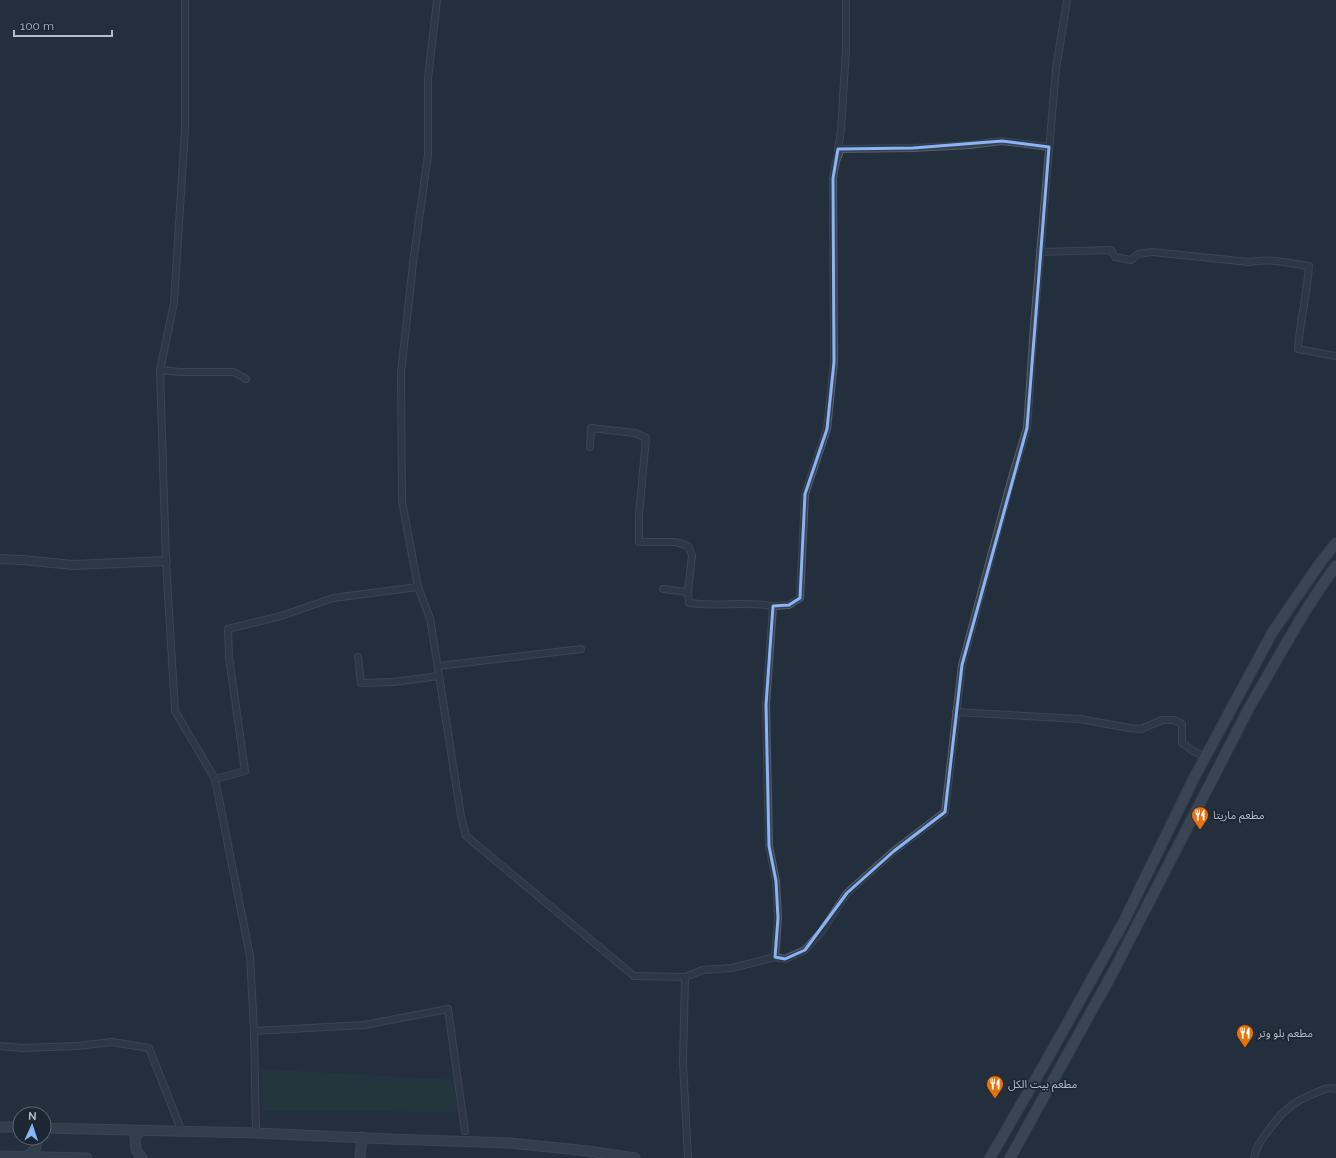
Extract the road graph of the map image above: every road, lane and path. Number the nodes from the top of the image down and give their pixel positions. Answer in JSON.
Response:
{"nodes":[{"id":1,"x":185,"y":0,"type":"edge"},
{"id":2,"x":436,"y":0,"type":"edge"},
{"id":3,"x":846,"y":0,"type":"edge"},
{"id":4,"x":1067,"y":0,"type":"edge"},
{"id":5,"x":1049,"y":148,"type":"junction"},
{"id":6,"x":838,"y":149,"type":"junction"},
{"id":7,"x":1040,"y":252,"type":"junction"},
{"id":8,"x":1336,"y":356,"type":"edge"},
{"id":9,"x":160,"y":370,"type":"junction"},
{"id":10,"x":246,"y":379,"type":"dead end"},
{"id":11,"x":590,"y":447,"type":"dead end"},
{"id":12,"x":1336,"y":543,"type":"edge"},
{"id":13,"x":0,"y":559,"type":"edge"},
{"id":14,"x":166,"y":561,"type":"junction"},
{"id":15,"x":1336,"y":566,"type":"edge"},
{"id":16,"x":418,"y":587,"type":"junction"},
{"id":17,"x":663,"y":589,"type":"dead end"},
{"id":18,"x":688,"y":592,"type":"junction"},
{"id":19,"x":772,"y":606,"type":"junction"},
{"id":20,"x":581,"y":649,"type":"dead end"},
{"id":21,"x":358,"y":657,"type":"dead end"},
{"id":22,"x":1258,"y":658,"type":"junction"},
{"id":23,"x":438,"y":666,"type":"junction"},
{"id":24,"x":1272,"y":668,"type":"junction"},
{"id":25,"x":439,"y":676,"type":"junction"},
{"id":26,"x":956,"y":712,"type":"junction"},
{"id":27,"x":1205,"y":757,"type":"junction"},
{"id":28,"x":1194,"y":778,"type":"junction"},
{"id":29,"x":215,"y":779,"type":"junction"},
{"id":30,"x":1209,"y":787,"type":"junction"},
{"id":31,"x":775,"y":957,"type":"junction"},
{"id":32,"x":685,"y":977,"type":"junction"},
{"id":33,"x":254,"y":1031,"type":"junction"},
{"id":34,"x":0,"y":1046,"type":"edge"},
{"id":35,"x":1049,"y":1056,"type":"junction"},
{"id":36,"x":1062,"y":1065,"type":"junction"},
{"id":37,"x":1336,"y":1089,"type":"edge"},
{"id":38,"x":0,"y":1127,"type":"edge"},
{"id":39,"x":12,"y":1128,"type":"edge"},
{"id":40,"x":52,"y":1128,"type":"edge"},
{"id":41,"x":141,"y":1131,"type":"junction"},
{"id":42,"x":466,"y":1131,"type":"dead end"},
{"id":43,"x":182,"y":1132,"type":"junction"},
{"id":44,"x":256,"y":1133,"type":"junction"},
{"id":45,"x":362,"y":1137,"type":"junction"},
{"id":46,"x":36,"y":1146,"type":"edge"},
{"id":47,"x":0,"y":1156,"type":"edge"},
{"id":48,"x":27,"y":1156,"type":"junction"},
{"id":49,"x":87,"y":1158,"type":"edge"},
{"id":50,"x":142,"y":1158,"type":"edge"},
{"id":51,"x":360,"y":1158,"type":"edge"},
{"id":52,"x":635,"y":1158,"type":"edge"},
{"id":53,"x":688,"y":1158,"type":"edge"},
{"id":54,"x":990,"y":1158,"type":"edge"},
{"id":55,"x":1010,"y":1158,"type":"edge"},
{"id":56,"x":1254,"y":1158,"type":"edge"}],
"edges":[{"from":1,"to":9,"type":"street"},
{"from":2,"to":16,"type":"street"},
{"from":3,"to":6,"type":"street"},
{"from":4,"to":5,"type":"street"},
{"from":5,"to":6,"type":"street"},
{"from":5,"to":7,"type":"street"},
{"from":6,"to":19,"type":"street"},
{"from":7,"to":8,"type":"street"},
{"from":7,"to":26,"type":"street"},
{"from":9,"to":10,"type":"street"},
{"from":9,"to":14,"type":"street"},
{"from":11,"to":18,"type":"street"},
{"from":12,"to":22,"type":"main road"},
{"from":13,"to":14,"type":"street"},
{"from":14,"to":29,"type":"street"},
{"from":15,"to":24,"type":"main road"},
{"from":16,"to":23,"type":"street"},
{"from":16,"to":29,"type":"street"},
{"from":17,"to":18,"type":"street"},
{"from":18,"to":19,"type":"street"},
{"from":19,"to":31,"type":"street"},
{"from":20,"to":23,"type":"street"},
{"from":21,"to":25,"type":"street"},
{"from":22,"to":24,"type":"main road"},
{"from":22,"to":27,"type":"main road"},
{"from":23,"to":25,"type":"street"},
{"from":24,"to":30,"type":"main road"},
{"from":25,"to":32,"type":"street"},
{"from":26,"to":27,"type":"street"},
{"from":26,"to":31,"type":"street"},
{"from":27,"to":28,"type":"main road"},
{"from":28,"to":30,"type":"main road"},
{"from":28,"to":35,"type":"main road"},
{"from":29,"to":33,"type":"street"},
{"from":30,"to":36,"type":"main road"},
{"from":31,"to":32,"type":"street"},
{"from":32,"to":53,"type":"street"},
{"from":33,"to":42,"type":"street"},
{"from":33,"to":44,"type":"street"},
{"from":34,"to":43,"type":"street"},
{"from":35,"to":36,"type":"main road"},
{"from":35,"to":54,"type":"main road"},
{"from":36,"to":55,"type":"main road"},
{"from":37,"to":56,"type":"street"},
{"from":38,"to":39,"type":"main road"},
{"from":40,"to":41,"type":"main road"},
{"from":41,"to":43,"type":"main road"},
{"from":41,"to":50,"type":"main road"},
{"from":43,"to":44,"type":"main road"},
{"from":44,"to":45,"type":"main road"},
{"from":45,"to":51,"type":"main road"},
{"from":45,"to":52,"type":"main road"},
{"from":46,"to":48,"type":"main road"},
{"from":47,"to":48,"type":"main road"},
{"from":48,"to":49,"type":"main road"}]}
